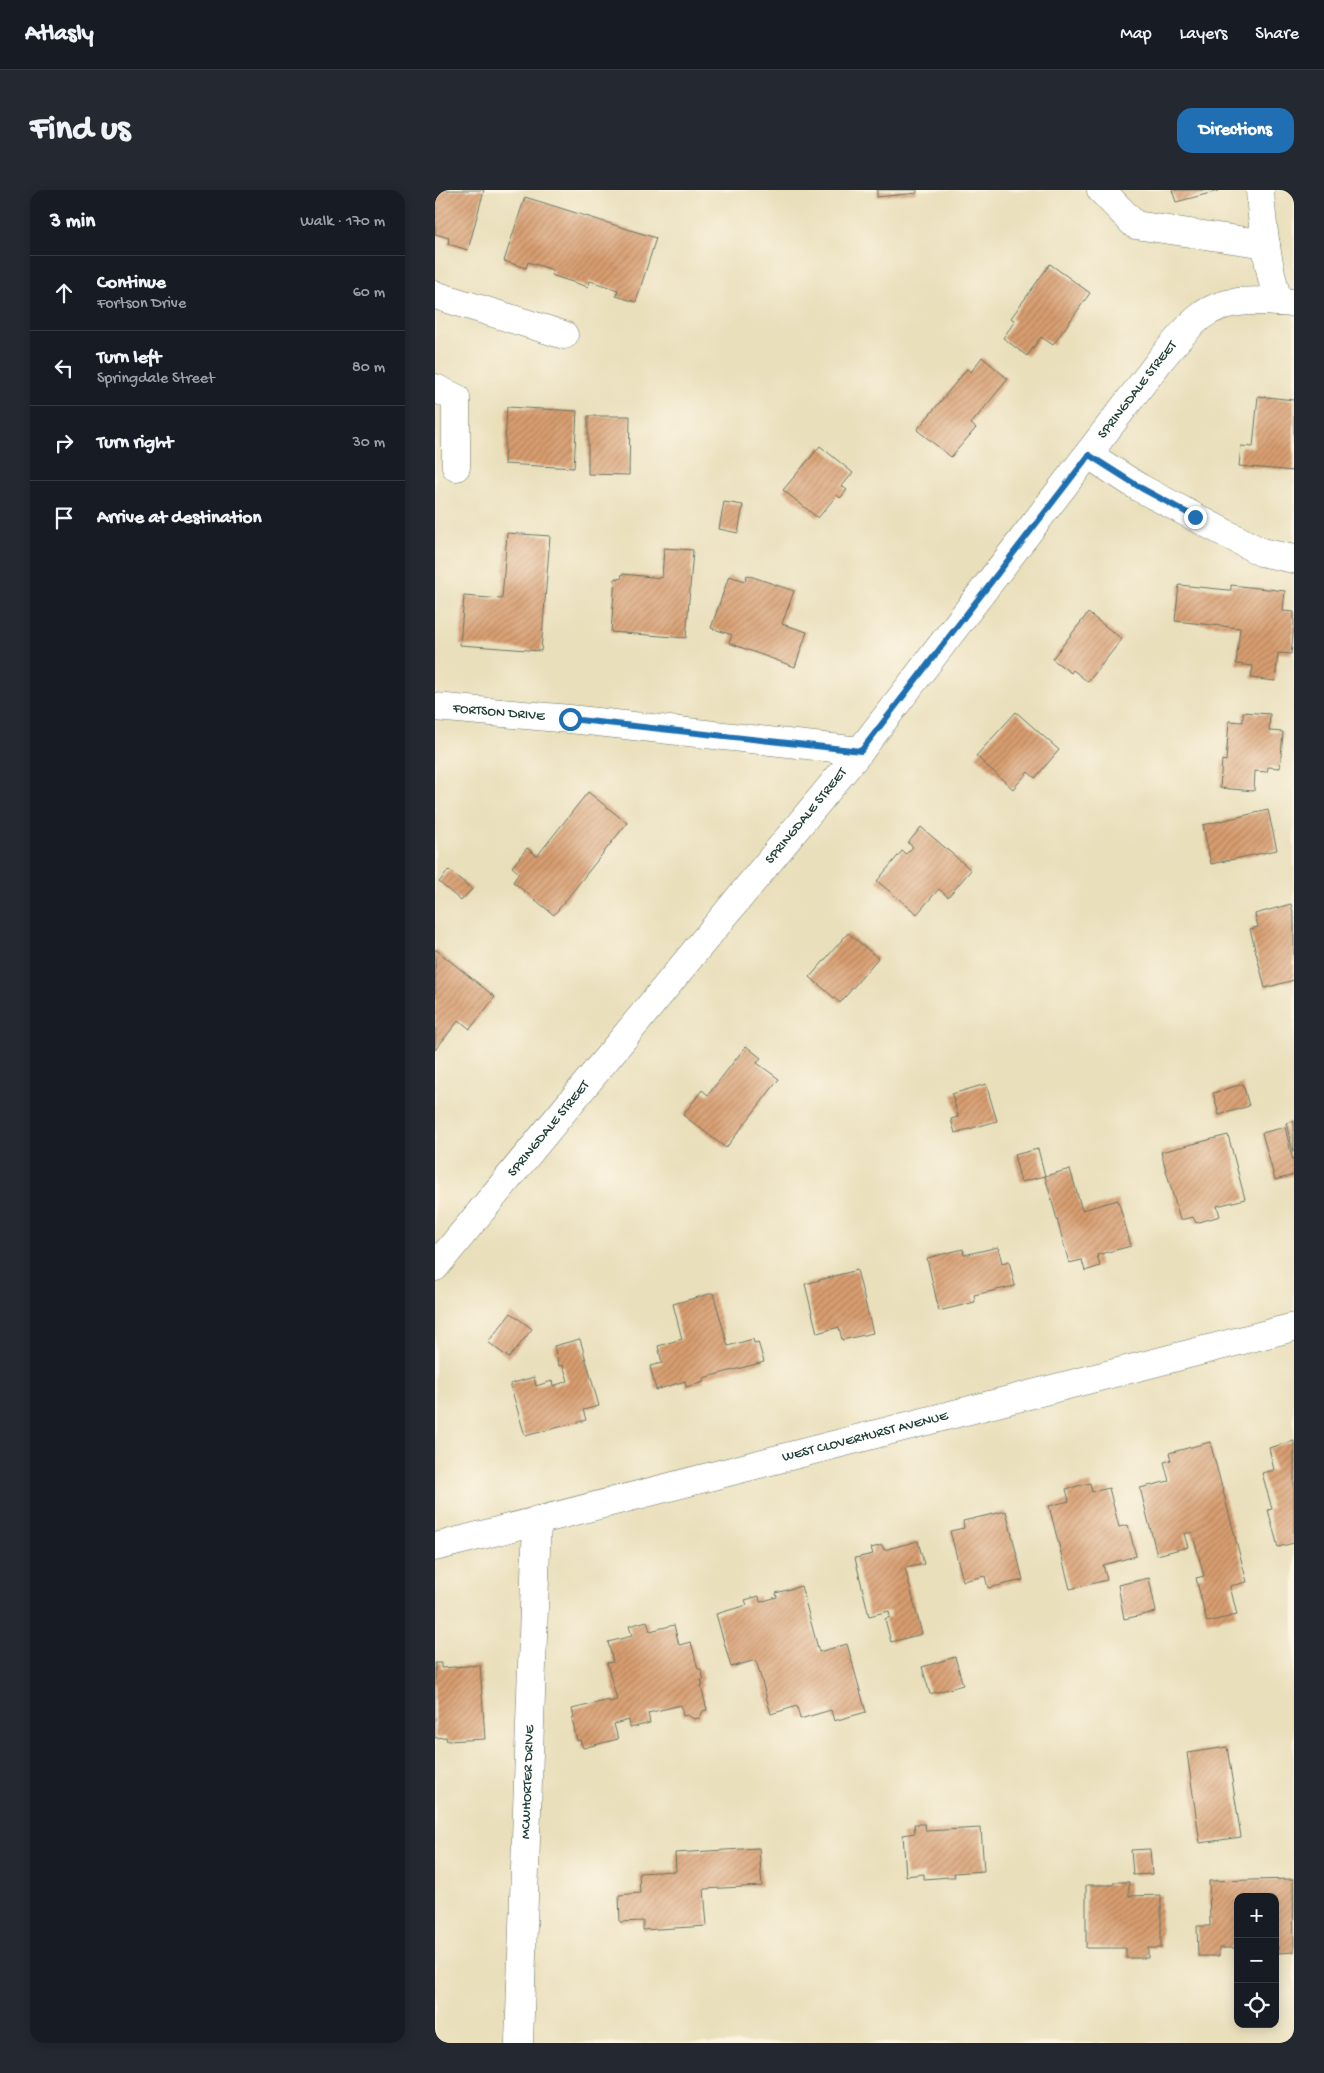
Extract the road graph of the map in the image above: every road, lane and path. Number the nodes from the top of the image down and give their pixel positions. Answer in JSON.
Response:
{"nodes":[{"id":1,"x":1101,"y":190,"type":"edge"},
{"id":2,"x":1260,"y":190,"type":"edge"},
{"id":3,"x":1266,"y":244,"type":"junction"},
{"id":4,"x":435,"y":296,"type":"edge"},
{"id":5,"x":1286,"y":303,"type":"edge"},
{"id":6,"x":564,"y":335,"type":"dead end"},
{"id":7,"x":435,"y":388,"type":"edge"},
{"id":8,"x":1089,"y":455,"type":"junction"},
{"id":9,"x":455,"y":467,"type":"dead end"},
{"id":10,"x":1294,"y":559,"type":"edge"},
{"id":11,"x":435,"y":706,"type":"edge"},
{"id":12,"x":861,"y":751,"type":"junction"},
{"id":13,"x":435,"y":1266,"type":"edge"},
{"id":14,"x":1294,"y":1327,"type":"edge"},
{"id":15,"x":537,"y":1520,"type":"junction"},
{"id":16,"x":435,"y":1547,"type":"edge"},
{"id":17,"x":519,"y":2043,"type":"edge"}],
"edges":[{"from":1,"to":3,"type":"street"},
{"from":2,"to":3,"type":"street"},
{"from":3,"to":5,"type":"street"},
{"from":4,"to":6,"type":"street"},
{"from":5,"to":8,"type":"street","name":"SPRINGDALE STREET"},
{"from":7,"to":9,"type":"street"},
{"from":8,"to":10,"type":"street"},
{"from":8,"to":12,"type":"street","name":"SPRINGDALE STREET"},
{"from":11,"to":12,"type":"street","name":"FORTSON DRIVE"},
{"from":12,"to":13,"type":"street","name":"SPRINGDALE STREET"},
{"from":14,"to":15,"type":"street","name":"WEST CLOVERHURST AVENUE"},
{"from":15,"to":16,"type":"street","name":"WEST CLOVERHURST AVENUE"},
{"from":15,"to":17,"type":"street","name":"MCWHORTER DRIVE"}]}
